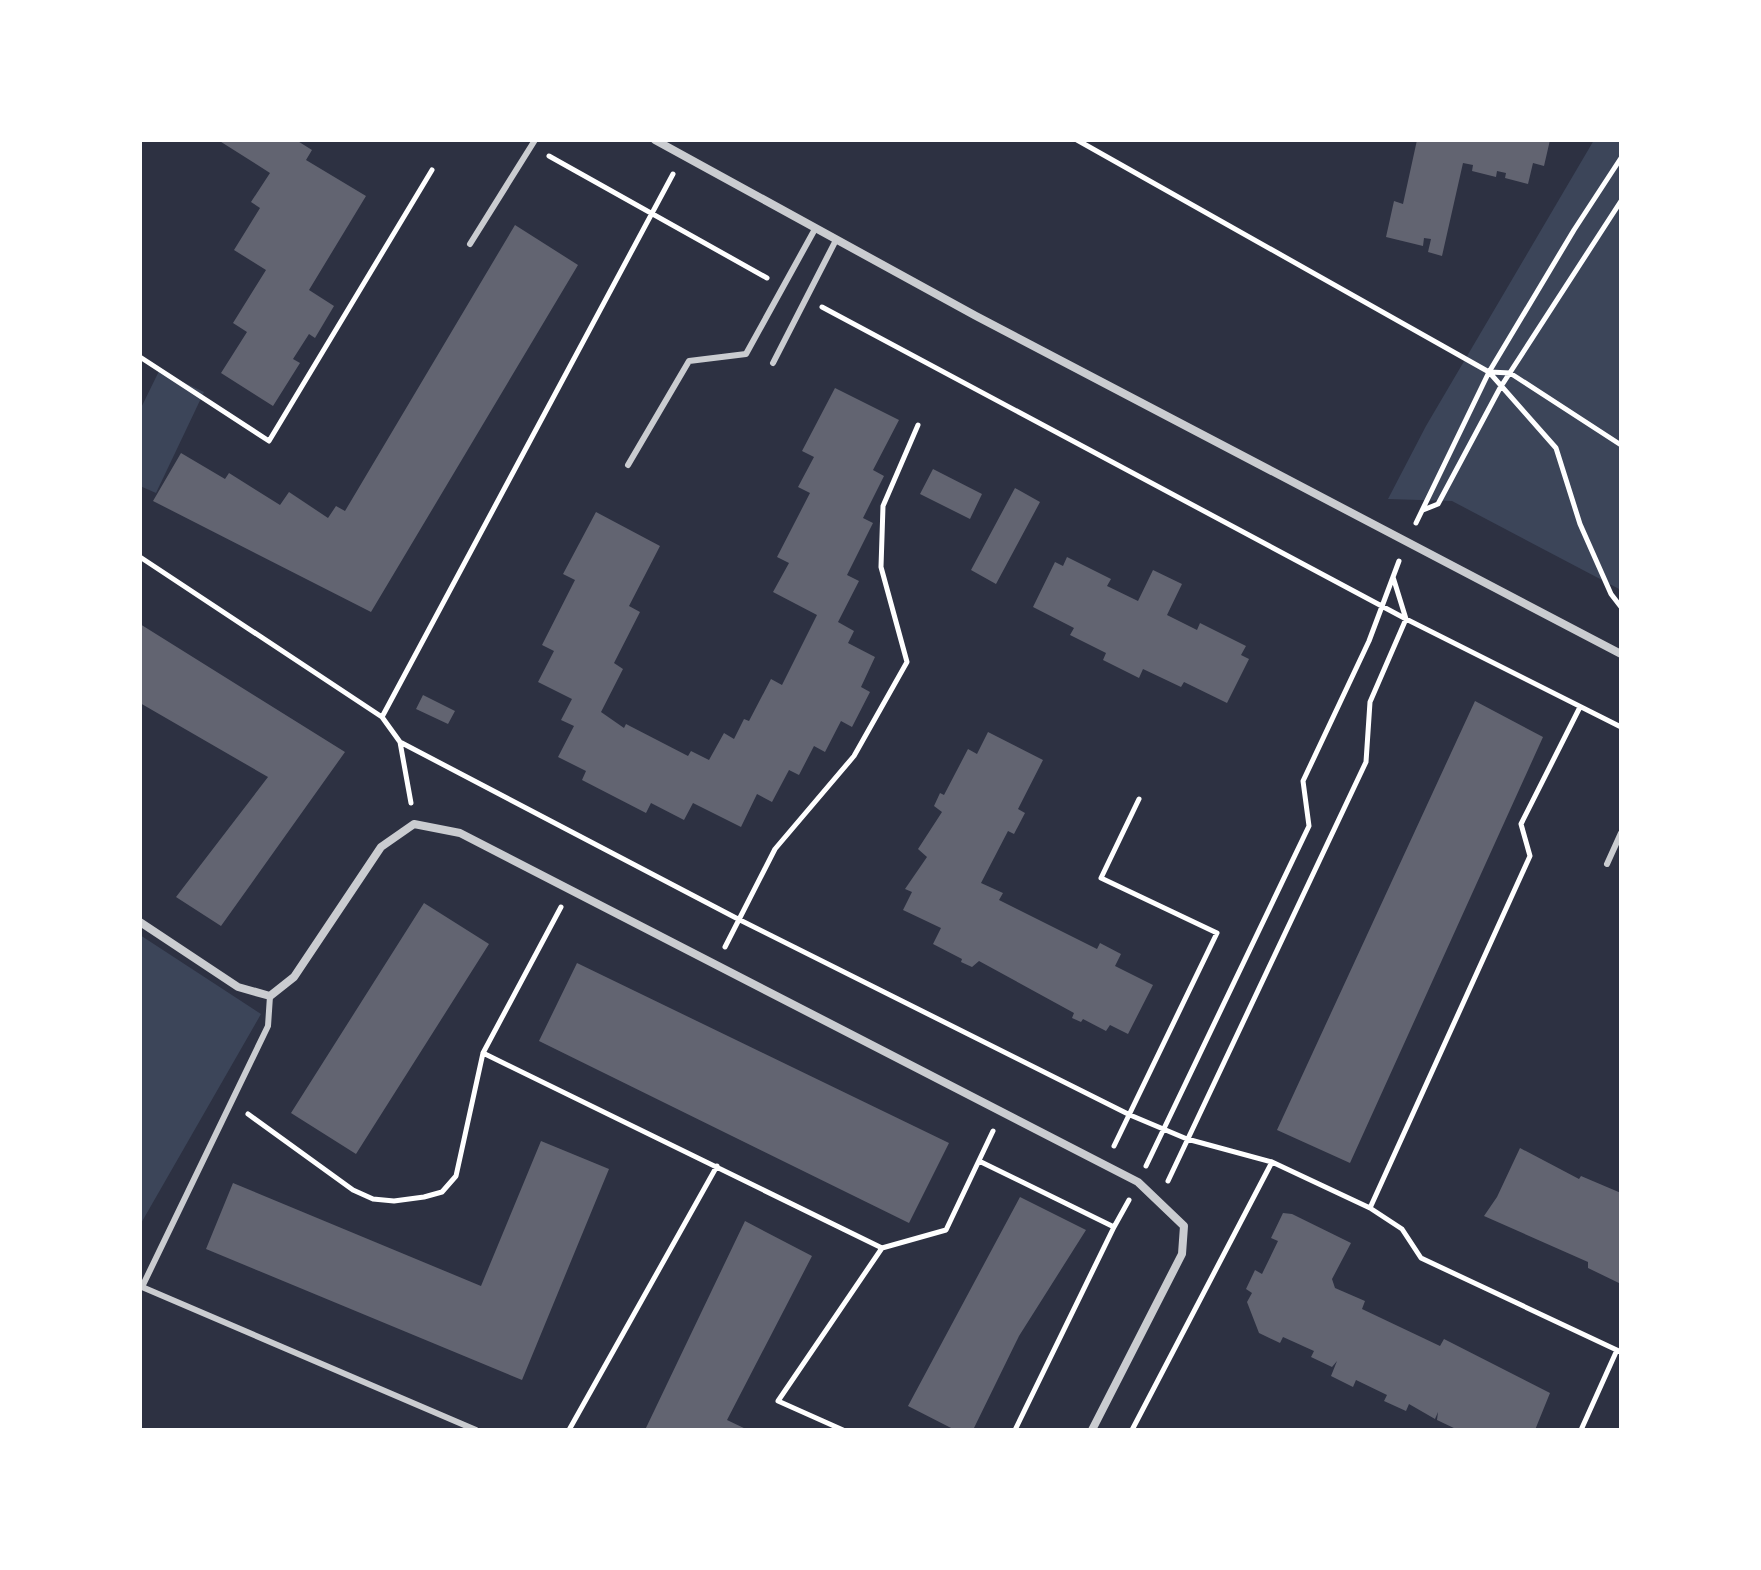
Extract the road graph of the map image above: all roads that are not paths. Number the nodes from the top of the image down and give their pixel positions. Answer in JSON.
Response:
{"nodes":[{"id":1,"x":655,"y":140,"type":"edge"},
{"id":2,"x":534,"y":143,"type":"edge"},
{"id":3,"x":815,"y":229,"type":"junction"},
{"id":4,"x":836,"y":240,"type":"junction"},
{"id":5,"x":470,"y":244,"type":"dead end"},
{"id":6,"x":773,"y":363,"type":"dead end"},
{"id":7,"x":628,"y":465,"type":"dead end"},
{"id":8,"x":1621,"y":654,"type":"edge"},
{"id":9,"x":1621,"y":833,"type":"edge"},
{"id":10,"x":1607,"y":864,"type":"dead end"},
{"id":11,"x":140,"y":922,"type":"edge"},
{"id":12,"x":270,"y":996,"type":"junction"},
{"id":13,"x":1096,"y":1429,"type":"edge"},
{"id":14,"x":476,"y":1430,"type":"edge"}],
"edges":[{"from":1,"to":3,"type":"street"},
{"from":2,"to":5,"type":"lane"},
{"from":3,"to":4,"type":"street"},
{"from":3,"to":7,"type":"lane"},
{"from":4,"to":6,"type":"lane"},
{"from":4,"to":8,"type":"street"},
{"from":9,"to":10,"type":"lane"},
{"from":11,"to":12,"type":"street"},
{"from":12,"to":13,"type":"street"},
{"from":12,"to":14,"type":"lane"}]}
